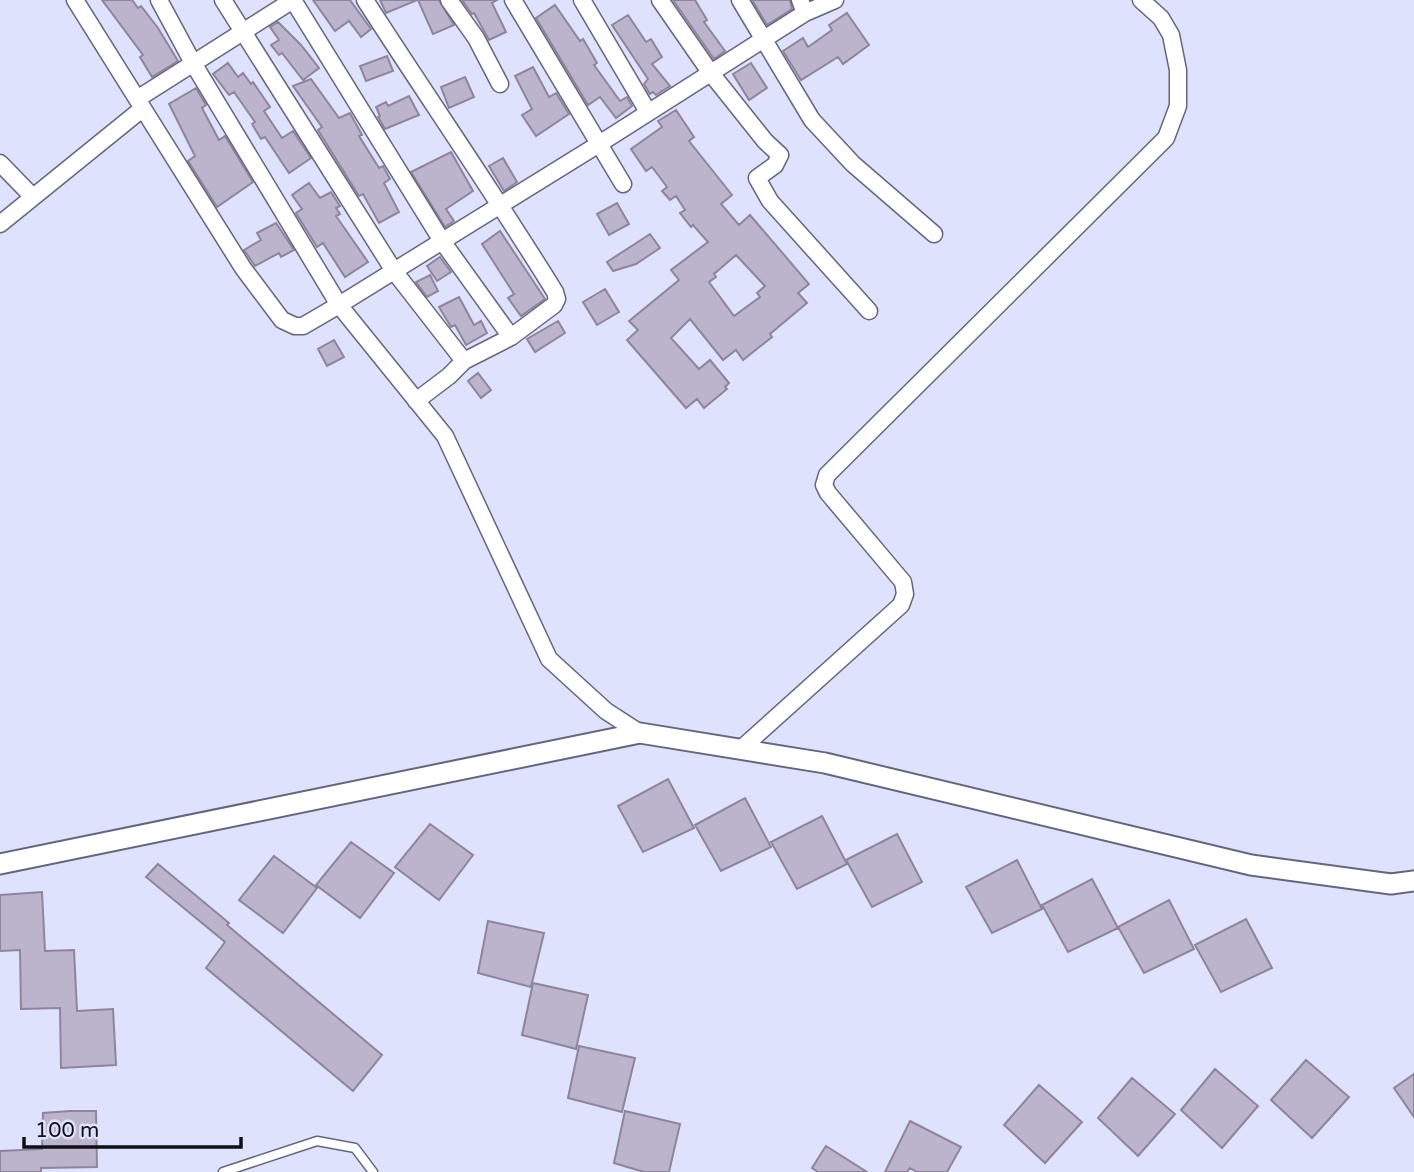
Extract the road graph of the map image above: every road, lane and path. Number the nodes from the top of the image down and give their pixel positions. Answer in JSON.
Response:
{"nodes":[{"id":1,"x":75,"y":0,"type":"edge"},
{"id":2,"x":159,"y":0,"type":"edge"},
{"id":3,"x":223,"y":0,"type":"edge"},
{"id":4,"x":365,"y":0,"type":"edge"},
{"id":5,"x":449,"y":0,"type":"edge"},
{"id":6,"x":513,"y":0,"type":"edge"},
{"id":7,"x":582,"y":0,"type":"edge"},
{"id":8,"x":660,"y":0,"type":"edge"},
{"id":9,"x":740,"y":0,"type":"edge"},
{"id":10,"x":835,"y":0,"type":"edge"},
{"id":11,"x":1141,"y":0,"type":"edge"},
{"id":12,"x":802,"y":6,"type":"edge"},
{"id":13,"x":243,"y":32,"type":"junction"},
{"id":14,"x":762,"y":40,"type":"junction"},
{"id":15,"x":193,"y":64,"type":"junction"},
{"id":16,"x":710,"y":72,"type":"junction"},
{"id":17,"x":500,"y":84,"type":"dead end"},
{"id":18,"x":139,"y":104,"type":"junction"},
{"id":19,"x":648,"y":112,"type":"junction"},
{"id":20,"x":599,"y":144,"type":"junction"},
{"id":21,"x":0,"y":163,"type":"edge"},
{"id":22,"x":623,"y":184,"type":"dead end"},
{"id":23,"x":33,"y":197,"type":"junction"},
{"id":24,"x":501,"y":204,"type":"junction"},
{"id":25,"x":0,"y":224,"type":"edge"},
{"id":26,"x":934,"y":234,"type":"dead end"},
{"id":27,"x":442,"y":241,"type":"junction"},
{"id":28,"x":394,"y":271,"type":"junction"},
{"id":29,"x":339,"y":305,"type":"junction"},
{"id":30,"x":869,"y":311,"type":"dead end"},
{"id":31,"x":512,"y":337,"type":"junction"},
{"id":32,"x":464,"y":361,"type":"junction"},
{"id":33,"x":416,"y":401,"type":"junction"},
{"id":34,"x":640,"y":733,"type":"junction"},
{"id":35,"x":742,"y":748,"type":"junction"},
{"id":36,"x":0,"y":864,"type":"edge"},
{"id":37,"x":1414,"y":881,"type":"edge"},
{"id":38,"x":223,"y":1172,"type":"edge"},
{"id":39,"x":373,"y":1172,"type":"edge"}],
"edges":[{"from":1,"to":18,"type":"street"},
{"from":2,"to":15,"type":"street"},
{"from":3,"to":13,"type":"street"},
{"from":4,"to":24,"type":"street"},
{"from":5,"to":17,"type":"street"},
{"from":6,"to":20,"type":"street"},
{"from":7,"to":19,"type":"street"},
{"from":8,"to":16,"type":"street"},
{"from":9,"to":14,"type":"street"},
{"from":10,"to":12,"type":"street"},
{"from":11,"to":35,"type":"street"},
{"from":12,"to":14,"type":"street"},
{"from":13,"to":15,"type":"street"},
{"from":13,"to":27,"type":"street"},
{"from":13,"to":28,"type":"street"},
{"from":14,"to":16,"type":"street"},
{"from":14,"to":26,"type":"street"},
{"from":15,"to":18,"type":"street"},
{"from":15,"to":29,"type":"street"},
{"from":16,"to":19,"type":"street"},
{"from":16,"to":30,"type":"street"},
{"from":18,"to":23,"type":"street"},
{"from":18,"to":29,"type":"street"},
{"from":19,"to":20,"type":"street"},
{"from":20,"to":22,"type":"street"},
{"from":20,"to":24,"type":"street"},
{"from":21,"to":23,"type":"street"},
{"from":23,"to":25,"type":"street"},
{"from":24,"to":27,"type":"street"},
{"from":24,"to":31,"type":"street"},
{"from":27,"to":28,"type":"street"},
{"from":27,"to":31,"type":"street"},
{"from":28,"to":29,"type":"street"},
{"from":28,"to":32,"type":"street"},
{"from":29,"to":33,"type":"street"},
{"from":31,"to":32,"type":"street"},
{"from":32,"to":33,"type":"street"},
{"from":33,"to":34,"type":"street"},
{"from":34,"to":35,"type":"street"},
{"from":34,"to":36,"type":"street"},
{"from":35,"to":37,"type":"street"},
{"from":38,"to":39,"type":"lane"}]}
